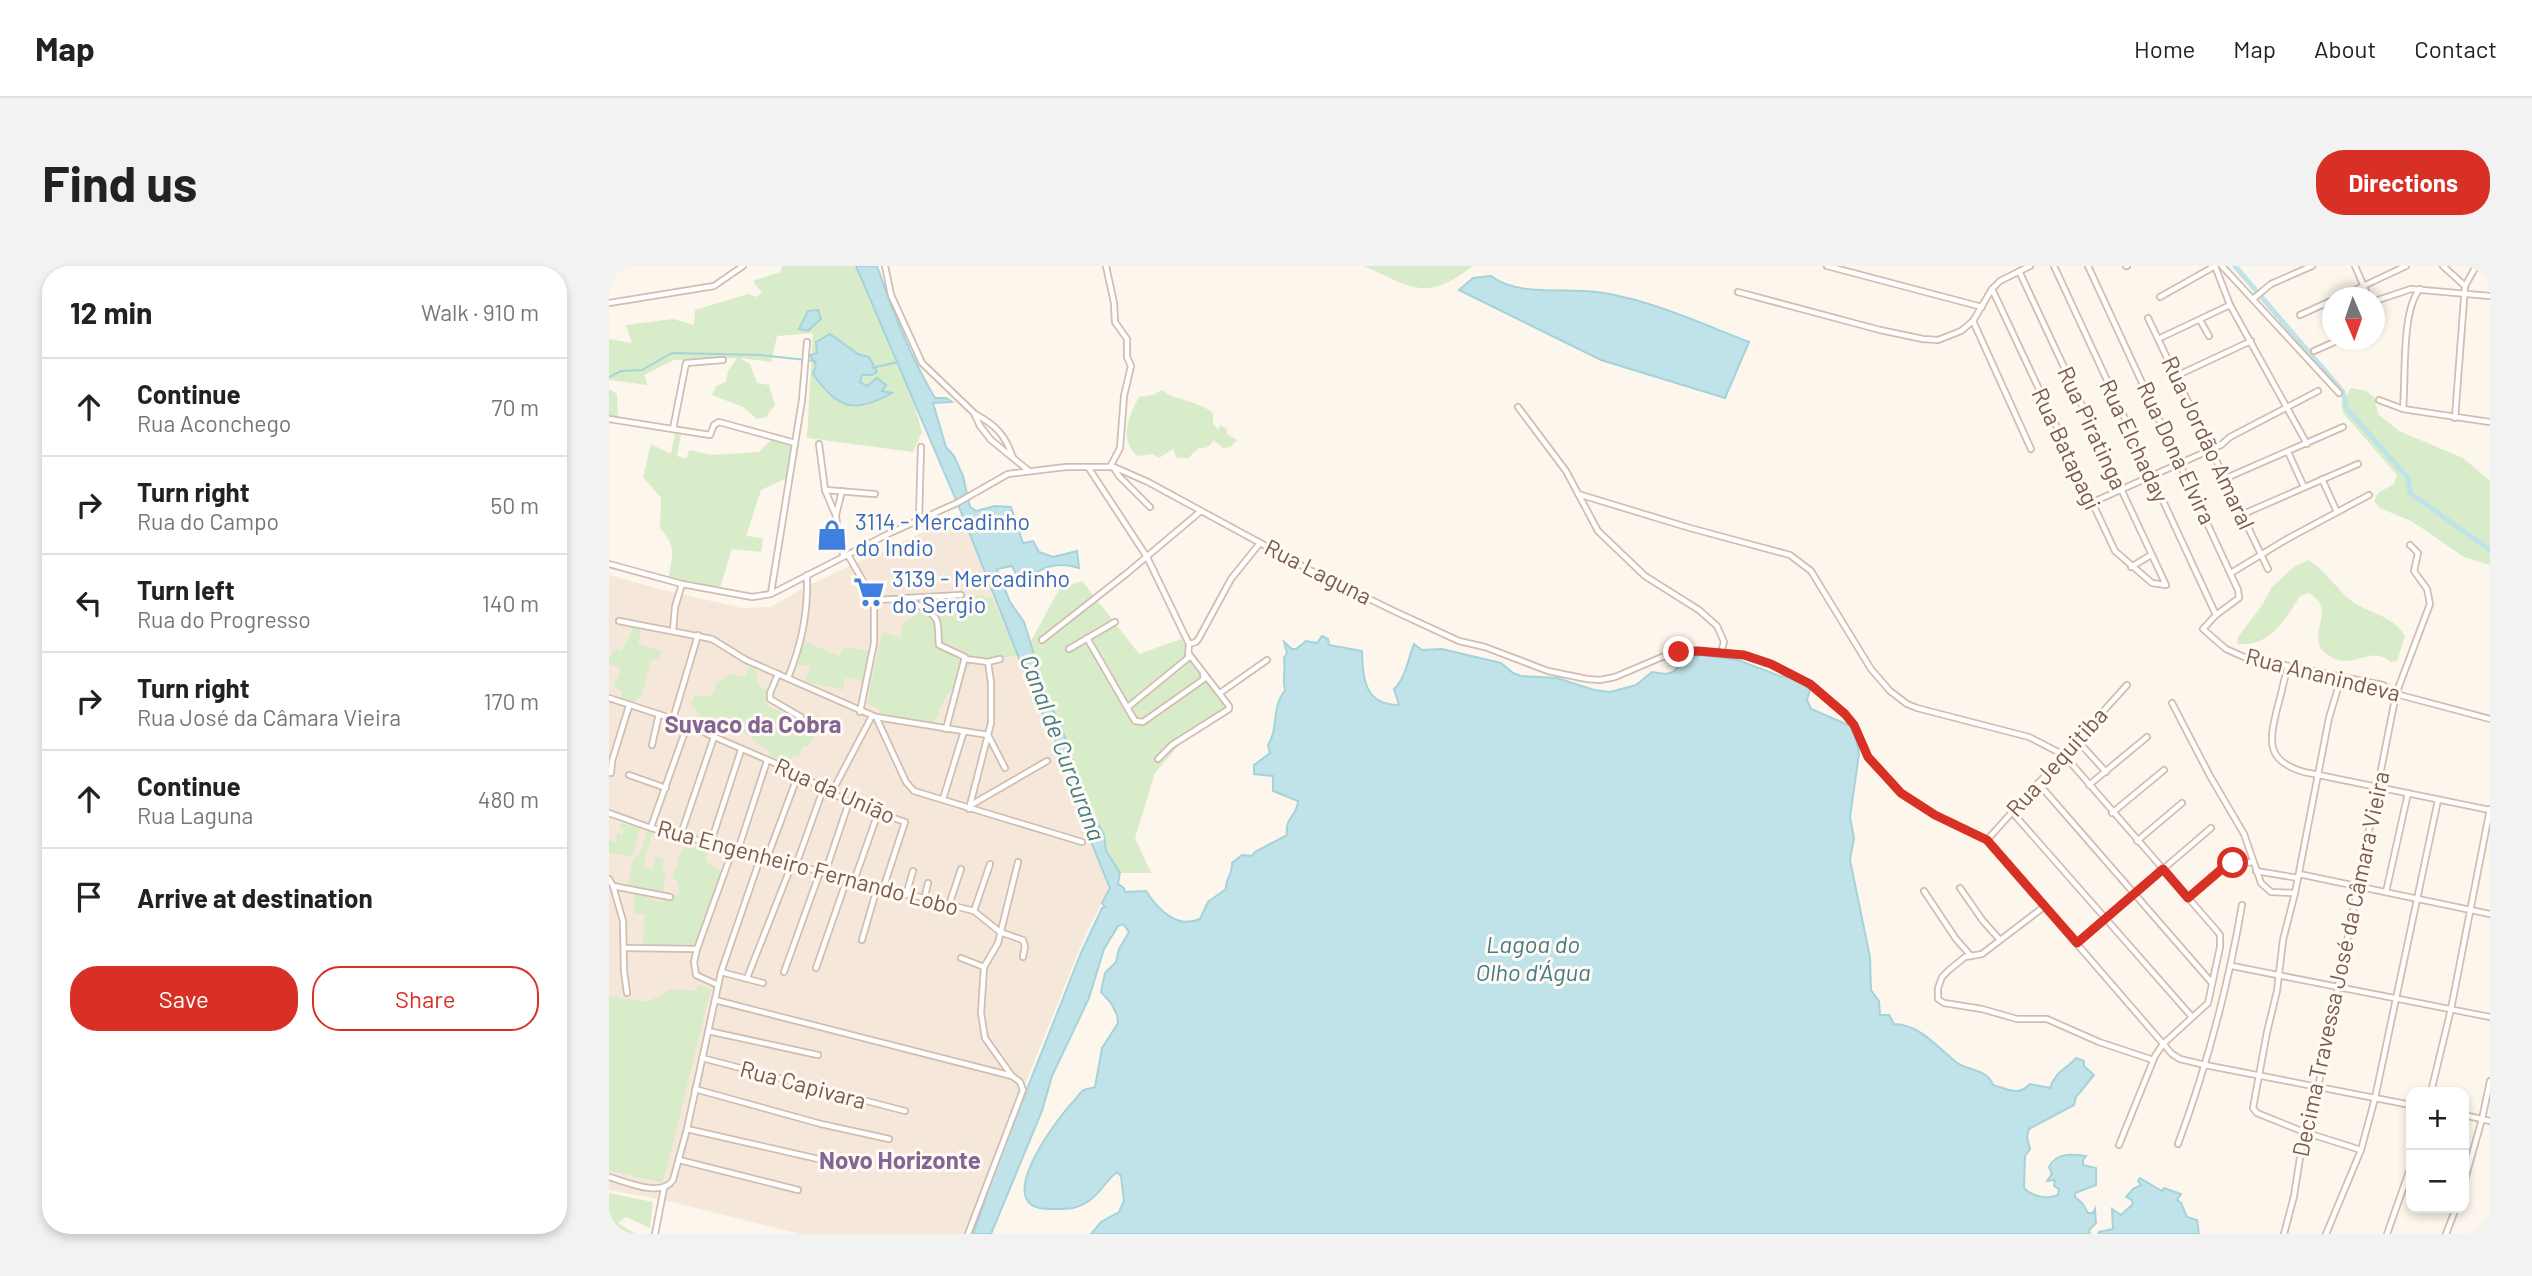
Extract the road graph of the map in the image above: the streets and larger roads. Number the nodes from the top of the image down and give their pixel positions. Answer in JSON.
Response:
{"nodes":[{"id":1,"x":743,"y":266,"type":"edge"},
{"id":2,"x":885,"y":266,"type":"edge"},
{"id":3,"x":1106,"y":266,"type":"edge"},
{"id":4,"x":1827,"y":266,"type":"edge"},
{"id":5,"x":2030,"y":266,"type":"edge"},
{"id":6,"x":2054,"y":266,"type":"edge"},
{"id":7,"x":2088,"y":266,"type":"edge"},
{"id":8,"x":2215,"y":266,"type":"edge"},
{"id":9,"x":2222,"y":266,"type":"edge"},
{"id":10,"x":2312,"y":266,"type":"edge"},
{"id":11,"x":2355,"y":266,"type":"edge"},
{"id":12,"x":2406,"y":266,"type":"edge"},
{"id":13,"x":2443,"y":266,"type":"edge"},
{"id":14,"x":2476,"y":266,"type":"edge"},
{"id":15,"x":2019,"y":271,"type":"junction"},
{"id":16,"x":2364,"y":286,"type":"joint"},
{"id":17,"x":2465,"y":286,"type":"junction"},
{"id":18,"x":1992,"y":289,"type":"junction"},
{"id":19,"x":2420,"y":289,"type":"junction"},
{"id":20,"x":1738,"y":292,"type":"dead end"},
{"id":21,"x":2464,"y":293,"type":"junction"},
{"id":22,"x":2490,"y":296,"type":"edge"},
{"id":23,"x":2160,"y":297,"type":"dead end"},
{"id":24,"x":2385,"y":297,"type":"edge"},
{"id":25,"x":2253,"y":299,"type":"junction"},
{"id":26,"x":609,"y":303,"type":"edge"},
{"id":27,"x":2230,"y":305,"type":"junction"},
{"id":28,"x":2322,"y":305,"type":"edge"},
{"id":29,"x":1982,"y":307,"type":"junction"},
{"id":30,"x":2300,"y":314,"type":"dead end"},
{"id":31,"x":2148,"y":318,"type":"dead end"},
{"id":32,"x":2200,"y":320,"type":"junction"},
{"id":33,"x":1973,"y":321,"type":"junction"},
{"id":34,"x":2209,"y":336,"type":"dead end"},
{"id":35,"x":2158,"y":338,"type":"junction"},
{"id":36,"x":2251,"y":341,"type":"junction"},
{"id":37,"x":807,"y":342,"type":"dead end"},
{"id":38,"x":2322,"y":347,"type":"edge"},
{"id":39,"x":2314,"y":351,"type":"dead end"},
{"id":40,"x":723,"y":360,"type":"dead end"},
{"id":41,"x":2176,"y":376,"type":"junction"},
{"id":42,"x":2318,"y":391,"type":"dead end"},
{"id":43,"x":2339,"y":394,"type":"dead end"},
{"id":44,"x":2379,"y":400,"type":"dead end"},
{"id":45,"x":1518,"y":407,"type":"dead end"},
{"id":46,"x":2287,"y":407,"type":"junction"},
{"id":47,"x":2403,"y":409,"type":"junction"},
{"id":48,"x":974,"y":413,"type":"junction"},
{"id":49,"x":2455,"y":418,"type":"junction"},
{"id":50,"x":609,"y":419,"type":"edge"},
{"id":51,"x":2490,"y":422,"type":"edge"},
{"id":52,"x":2343,"y":427,"type":"dead end"},
{"id":53,"x":673,"y":429,"type":"junction"},
{"id":54,"x":795,"y":443,"type":"junction"},
{"id":55,"x":819,"y":444,"type":"dead end"},
{"id":56,"x":2307,"y":444,"type":"junction"},
{"id":57,"x":921,"y":447,"type":"dead end"},
{"id":58,"x":2031,"y":449,"type":"dead end"},
{"id":59,"x":2209,"y":449,"type":"junction"},
{"id":60,"x":2288,"y":452,"type":"junction"},
{"id":61,"x":1013,"y":458,"type":"junction"},
{"id":62,"x":2180,"y":462,"type":"junction"},
{"id":63,"x":2358,"y":464,"type":"dead end"},
{"id":64,"x":1088,"y":467,"type":"junction"},
{"id":65,"x":1112,"y":467,"type":"junction"},
{"id":66,"x":1030,"y":471,"type":"junction"},
{"id":67,"x":2150,"y":477,"type":"junction"},
{"id":68,"x":2224,"y":479,"type":"junction"},
{"id":69,"x":2322,"y":479,"type":"junction"},
{"id":70,"x":2304,"y":487,"type":"junction"},
{"id":71,"x":825,"y":490,"type":"junction"},
{"id":72,"x":842,"y":491,"type":"junction"},
{"id":73,"x":2121,"y":491,"type":"junction"},
{"id":74,"x":876,"y":494,"type":"dead end"},
{"id":75,"x":1578,"y":494,"type":"junction"},
{"id":76,"x":2369,"y":495,"type":"dead end"},
{"id":77,"x":2091,"y":503,"type":"junction"},
{"id":78,"x":1150,"y":507,"type":"dead end"},
{"id":79,"x":1201,"y":511,"type":"junction"},
{"id":80,"x":2337,"y":512,"type":"junction"},
{"id":81,"x":2241,"y":514,"type":"junction"},
{"id":82,"x":836,"y":516,"type":"junction"},
{"id":83,"x":919,"y":519,"type":"junction"},
{"id":84,"x":1260,"y":543,"type":"junction"},
{"id":85,"x":2410,"y":545,"type":"dead end"},
{"id":86,"x":846,"y":555,"type":"junction"},
{"id":87,"x":2151,"y":555,"type":"junction"},
{"id":88,"x":2261,"y":555,"type":"junction"},
{"id":89,"x":1147,"y":557,"type":"junction"},
{"id":90,"x":609,"y":564,"type":"edge"},
{"id":91,"x":2131,"y":567,"type":"junction"},
{"id":92,"x":2268,"y":569,"type":"dead end"},
{"id":93,"x":2231,"y":573,"type":"junction"},
{"id":94,"x":807,"y":575,"type":"junction"},
{"id":95,"x":682,"y":584,"type":"junction"},
{"id":96,"x":2166,"y":585,"type":"joint"},
{"id":97,"x":771,"y":594,"type":"junction"},
{"id":98,"x":961,"y":595,"type":"dead end"},
{"id":99,"x":896,"y":598,"type":"junction"},
{"id":100,"x":874,"y":600,"type":"junction"},
{"id":101,"x":2216,"y":615,"type":"junction"},
{"id":102,"x":619,"y":621,"type":"dead end"},
{"id":103,"x":1115,"y":622,"type":"dead end"},
{"id":104,"x":2203,"y":629,"type":"joint"},
{"id":105,"x":673,"y":631,"type":"junction"},
{"id":106,"x":698,"y":635,"type":"junction"},
{"id":107,"x":1087,"y":638,"type":"junction"},
{"id":108,"x":1042,"y":640,"type":"dead end"},
{"id":109,"x":1189,"y":644,"type":"junction"},
{"id":110,"x":1069,"y":649,"type":"dead end"},
{"id":111,"x":1721,"y":652,"type":"junction"},
{"id":112,"x":1189,"y":654,"type":"junction"},
{"id":113,"x":965,"y":659,"type":"junction"},
{"id":114,"x":1000,"y":659,"type":"dead end"},
{"id":115,"x":1267,"y":660,"type":"dead end"},
{"id":116,"x":988,"y":662,"type":"junction"},
{"id":117,"x":2288,"y":666,"type":"junction"},
{"id":118,"x":778,"y":674,"type":"junction"},
{"id":119,"x":1203,"y":674,"type":"junction"},
{"id":120,"x":788,"y":678,"type":"junction"},
{"id":121,"x":2341,"y":678,"type":"junction"},
{"id":122,"x":2127,"y":685,"type":"dead end"},
{"id":123,"x":1220,"y":693,"type":"junction"},
{"id":124,"x":2396,"y":694,"type":"junction"},
{"id":125,"x":609,"y":698,"type":"edge"},
{"id":126,"x":2172,"y":704,"type":"dead end"},
{"id":127,"x":629,"y":706,"type":"junction"},
{"id":128,"x":1128,"y":707,"type":"junction"},
{"id":129,"x":860,"y":712,"type":"junction"},
{"id":130,"x":659,"y":714,"type":"junction"},
{"id":131,"x":801,"y":717,"type":"dead end"},
{"id":132,"x":874,"y":717,"type":"junction"},
{"id":133,"x":673,"y":719,"type":"junction"},
{"id":134,"x":2490,"y":719,"type":"edge"},
{"id":135,"x":687,"y":726,"type":"junction"},
{"id":136,"x":946,"y":729,"type":"junction"},
{"id":137,"x":964,"y":731,"type":"junction"},
{"id":138,"x":988,"y":735,"type":"junction"},
{"id":139,"x":713,"y":737,"type":"junction"},
{"id":140,"x":2147,"y":737,"type":"dead end"},
{"id":141,"x":2077,"y":740,"type":"junction"},
{"id":142,"x":652,"y":745,"type":"dead end"},
{"id":143,"x":741,"y":750,"type":"junction"},
{"id":144,"x":2064,"y":755,"type":"junction"},
{"id":145,"x":1158,"y":759,"type":"dead end"},
{"id":146,"x":767,"y":761,"type":"junction"},
{"id":147,"x":1047,"y":761,"type":"dead end"},
{"id":148,"x":1006,"y":768,"type":"dead end"},
{"id":149,"x":2164,"y":769,"type":"dead end"},
{"id":150,"x":2106,"y":772,"type":"junction"},
{"id":151,"x":611,"y":773,"type":"edge"},
{"id":152,"x":629,"y":775,"type":"dead end"},
{"id":153,"x":798,"y":775,"type":"junction"},
{"id":154,"x":2318,"y":775,"type":"junction"},
{"id":155,"x":2038,"y":783,"type":"junction"},
{"id":156,"x":2089,"y":785,"type":"junction"},
{"id":157,"x":2378,"y":786,"type":"junction"},
{"id":158,"x":824,"y":787,"type":"junction"},
{"id":159,"x":666,"y":788,"type":"junction"},
{"id":160,"x":832,"y":792,"type":"junction"},
{"id":161,"x":2408,"y":793,"type":"junction"},
{"id":162,"x":943,"y":799,"type":"junction"},
{"id":163,"x":2438,"y":800,"type":"junction"},
{"id":164,"x":849,"y":802,"type":"junction"},
{"id":165,"x":2182,"y":803,"type":"dead end"},
{"id":166,"x":970,"y":807,"type":"junction"},
{"id":167,"x":2490,"y":809,"type":"edge"},
{"id":168,"x":2012,"y":812,"type":"junction"},
{"id":169,"x":609,"y":813,"type":"edge"},
{"id":170,"x":878,"y":813,"type":"junction"},
{"id":171,"x":2112,"y":813,"type":"junction"},
{"id":172,"x":651,"y":828,"type":"junction"},
{"id":173,"x":2211,"y":828,"type":"dead end"},
{"id":174,"x":681,"y":834,"type":"junction"},
{"id":175,"x":1987,"y":840,"type":"junction"},
{"id":176,"x":2137,"y":841,"type":"junction"},
{"id":177,"x":711,"y":842,"type":"junction"},
{"id":178,"x":1082,"y":842,"type":"dead end"},
{"id":179,"x":736,"y":850,"type":"junction"},
{"id":180,"x":764,"y":857,"type":"junction"},
{"id":181,"x":1018,"y":862,"type":"dead end"},
{"id":182,"x":2253,"y":862,"type":"junction"},
{"id":183,"x":794,"y":864,"type":"junction"},
{"id":184,"x":990,"y":864,"type":"dead end"},
{"id":185,"x":961,"y":869,"type":"dead end"},
{"id":186,"x":2163,"y":869,"type":"junction"},
{"id":187,"x":913,"y":871,"type":"dead end"},
{"id":188,"x":2256,"y":871,"type":"junction"},
{"id":189,"x":823,"y":873,"type":"junction"},
{"id":190,"x":2298,"y":876,"type":"junction"},
{"id":191,"x":609,"y":878,"type":"edge"},
{"id":192,"x":847,"y":879,"type":"junction"},
{"id":193,"x":854,"y":881,"type":"junction"},
{"id":194,"x":928,"y":884,"type":"dead end"},
{"id":195,"x":613,"y":886,"type":"junction"},
{"id":196,"x":2358,"y":886,"type":"junction"},
{"id":197,"x":880,"y":888,"type":"junction"},
{"id":198,"x":1960,"y":888,"type":"dead end"},
{"id":199,"x":1924,"y":891,"type":"dead end"},
{"id":200,"x":2295,"y":892,"type":"junction"},
{"id":201,"x":2386,"y":892,"type":"junction"},
{"id":202,"x":2134,"y":894,"type":"junction"},
{"id":203,"x":906,"y":895,"type":"junction"},
{"id":204,"x":670,"y":897,"type":"dead end"},
{"id":205,"x":2188,"y":898,"type":"junction"},
{"id":206,"x":2417,"y":899,"type":"junction"},
{"id":207,"x":924,"y":900,"type":"junction"},
{"id":208,"x":950,"y":905,"type":"junction"},
{"id":209,"x":2242,"y":905,"type":"dead end"},
{"id":210,"x":2045,"y":906,"type":"junction"},
{"id":211,"x":2469,"y":910,"type":"junction"},
{"id":212,"x":974,"y":911,"type":"junction"},
{"id":213,"x":2490,"y":914,"type":"edge"},
{"id":214,"x":2105,"y":920,"type":"junction"},
{"id":215,"x":1000,"y":932,"type":"junction"},
{"id":216,"x":862,"y":940,"type":"dead end"},
{"id":217,"x":2000,"y":940,"type":"junction"},
{"id":218,"x":2077,"y":943,"type":"junction"},
{"id":219,"x":624,"y":948,"type":"junction"},
{"id":220,"x":697,"y":949,"type":"junction"},
{"id":221,"x":1023,"y":957,"type":"dead end"},
{"id":222,"x":1972,"y":957,"type":"junction"},
{"id":223,"x":961,"y":958,"type":"dead end"},
{"id":224,"x":2232,"y":966,"type":"junction"},
{"id":225,"x":984,"y":967,"type":"junction"},
{"id":226,"x":816,"y":968,"type":"dead end"},
{"id":227,"x":720,"y":972,"type":"junction"},
{"id":228,"x":784,"y":972,"type":"dead end"},
{"id":229,"x":2278,"y":974,"type":"junction"},
{"id":230,"x":747,"y":978,"type":"junction"},
{"id":231,"x":763,"y":983,"type":"dead end"},
{"id":232,"x":2213,"y":983,"type":"junction"},
{"id":233,"x":718,"y":985,"type":"junction"},
{"id":234,"x":2338,"y":985,"type":"junction"},
{"id":235,"x":627,"y":993,"type":"dead end"},
{"id":236,"x":2395,"y":997,"type":"junction"},
{"id":237,"x":715,"y":1000,"type":"junction"},
{"id":238,"x":2451,"y":1009,"type":"junction"},
{"id":239,"x":2192,"y":1017,"type":"junction"},
{"id":240,"x":2490,"y":1017,"type":"edge"},
{"id":241,"x":708,"y":1031,"type":"junction"},
{"id":242,"x":2163,"y":1044,"type":"junction"},
{"id":243,"x":818,"y":1055,"type":"dead end"},
{"id":244,"x":702,"y":1058,"type":"junction"},
{"id":245,"x":2153,"y":1060,"type":"junction"},
{"id":246,"x":2205,"y":1065,"type":"junction"},
{"id":247,"x":1012,"y":1076,"type":"junction"},
{"id":248,"x":2259,"y":1076,"type":"junction"},
{"id":249,"x":2490,"y":1081,"type":"edge"},
{"id":250,"x":2432,"y":1087,"type":"edge"},
{"id":251,"x":2318,"y":1088,"type":"junction"},
{"id":252,"x":695,"y":1089,"type":"junction"},
{"id":253,"x":2375,"y":1098,"type":"junction"},
{"id":254,"x":2406,"y":1104,"type":"edge"},
{"id":255,"x":905,"y":1111,"type":"dead end"},
{"id":256,"x":2469,"y":1116,"type":"edge"},
{"id":257,"x":2482,"y":1119,"type":"junction"},
{"id":258,"x":2490,"y":1121,"type":"edge"},
{"id":259,"x":687,"y":1129,"type":"junction"},
{"id":260,"x":2304,"y":1132,"type":"junction"},
{"id":261,"x":889,"y":1139,"type":"dead end"},
{"id":262,"x":2178,"y":1144,"type":"dead end"},
{"id":263,"x":2119,"y":1145,"type":"dead end"},
{"id":264,"x":2361,"y":1150,"type":"junction"},
{"id":265,"x":679,"y":1160,"type":"junction"},
{"id":266,"x":2469,"y":1165,"type":"edge"},
{"id":267,"x":853,"y":1167,"type":"dead end"},
{"id":268,"x":609,"y":1177,"type":"edge"},
{"id":269,"x":2406,"y":1180,"type":"edge"},
{"id":270,"x":664,"y":1188,"type":"junction"},
{"id":271,"x":798,"y":1190,"type":"dead end"},
{"id":272,"x":2454,"y":1213,"type":"edge"},
{"id":273,"x":655,"y":1234,"type":"edge"},
{"id":274,"x":968,"y":1234,"type":"edge"},
{"id":275,"x":2284,"y":1234,"type":"edge"},
{"id":276,"x":2326,"y":1234,"type":"edge"},
{"id":277,"x":2387,"y":1234,"type":"edge"},
{"id":278,"x":2446,"y":1234,"type":"edge"}],
"edges":[{"from":1,"to":26,"type":"street"},
{"from":2,"to":48,"type":"street"},
{"from":3,"to":65,"type":"street"},
{"from":4,"to":29,"type":"street"},
{"from":5,"to":15,"type":"street"},
{"from":6,"to":67,"type":"street","name":"Rua Elchaday"},
{"from":7,"to":62,"type":"street","name":"Rua Dona Elvira"},
{"from":8,"to":23,"type":"street"},
{"from":8,"to":27,"type":"street"},
{"from":9,"to":25,"type":"street"},
{"from":10,"to":25,"type":"street"},
{"from":11,"to":16,"type":"street"},
{"from":12,"to":16,"type":"street"},
{"from":13,"to":17,"type":"street"},
{"from":14,"to":17,"type":"street"},
{"from":15,"to":18,"type":"street"},
{"from":15,"to":73,"type":"street","name":"Rua Piratinga"},
{"from":17,"to":21,"type":"street"},
{"from":18,"to":29,"type":"street"},
{"from":18,"to":77,"type":"street","name":"Rua Batapagi"},
{"from":19,"to":21,"type":"street"},
{"from":19,"to":24,"type":"street"},
{"from":19,"to":47,"type":"street"},
{"from":20,"to":33,"type":"street"},
{"from":21,"to":22,"type":"street"},
{"from":21,"to":49,"type":"street"},
{"from":25,"to":43,"type":"street"},
{"from":27,"to":32,"type":"street"},
{"from":27,"to":36,"type":"street"},
{"from":28,"to":30,"type":"street"},
{"from":29,"to":33,"type":"street"},
{"from":31,"to":35,"type":"street","name":"Rua Jordão Amaral"},
{"from":32,"to":34,"type":"street"},
{"from":32,"to":35,"type":"street"},
{"from":33,"to":58,"type":"street"},
{"from":35,"to":41,"type":"street","name":"Rua Jordão Amaral"},
{"from":36,"to":41,"type":"street"},
{"from":36,"to":46,"type":"street"},
{"from":37,"to":54,"type":"street"},
{"from":38,"to":39,"type":"street"},
{"from":40,"to":53,"type":"street"},
{"from":41,"to":59,"type":"street","name":"Rua Jordão Amaral"},
{"from":42,"to":46,"type":"street"},
{"from":44,"to":47,"type":"street"},
{"from":45,"to":75,"type":"street"},
{"from":46,"to":56,"type":"street"},
{"from":46,"to":59,"type":"street"},
{"from":47,"to":49,"type":"street"},
{"from":48,"to":61,"type":"street"},
{"from":48,"to":61,"type":"street"},
{"from":49,"to":51,"type":"street"},
{"from":50,"to":53,"type":"street"},
{"from":52,"to":56,"type":"street"},
{"from":53,"to":54,"type":"street"},
{"from":54,"to":97,"type":"street"},
{"from":55,"to":71,"type":"street"},
{"from":56,"to":60,"type":"street"},
{"from":57,"to":83,"type":"street"},
{"from":59,"to":62,"type":"street"},
{"from":59,"to":68,"type":"street","name":"Rua Jordão Amaral"},
{"from":60,"to":68,"type":"street"},
{"from":60,"to":70,"type":"street"},
{"from":61,"to":66,"type":"street"},
{"from":62,"to":67,"type":"street"},
{"from":62,"to":93,"type":"street","name":"Rua Dona Elvira"},
{"from":63,"to":69,"type":"street"},
{"from":64,"to":65,"type":"street","name":"Rua Laguna"},
{"from":64,"to":66,"type":"street","name":"Rua Laguna"},
{"from":64,"to":89,"type":"street"},
{"from":65,"to":78,"type":"street"},
{"from":65,"to":79,"type":"street","name":"Rua Laguna"},
{"from":66,"to":83,"type":"street","name":"Rua Laguna"},
{"from":67,"to":73,"type":"street"},
{"from":67,"to":101,"type":"street","name":"Rua Elchaday"},
{"from":68,"to":81,"type":"street","name":"Rua Jordão Amaral"},
{"from":69,"to":70,"type":"street"},
{"from":69,"to":80,"type":"street"},
{"from":70,"to":81,"type":"street"},
{"from":71,"to":72,"type":"street"},
{"from":71,"to":82,"type":"street"},
{"from":72,"to":74,"type":"street"},
{"from":72,"to":82,"type":"street"},
{"from":73,"to":77,"type":"street"},
{"from":73,"to":87,"type":"street","name":"Rua Piratinga"},
{"from":75,"to":111,"type":"street"},
{"from":75,"to":144,"type":"street"},
{"from":76,"to":80,"type":"street"},
{"from":77,"to":91,"type":"street","name":"Rua Batapagi"},
{"from":79,"to":84,"type":"street","name":"Rua Laguna"},
{"from":79,"to":89,"type":"street"},
{"from":80,"to":88,"type":"street"},
{"from":81,"to":88,"type":"street","name":"Rua Jordão Amaral"},
{"from":82,"to":86,"type":"street"},
{"from":83,"to":86,"type":"street","name":"Rua Laguna"},
{"from":84,"to":109,"type":"street"},
{"from":84,"to":111,"type":"street","name":"Rua Laguna"},
{"from":85,"to":124,"type":"street","name":"Decima Travessa José da Câmara Vieira"},
{"from":86,"to":94,"type":"street","name":"Rua Laguna"},
{"from":86,"to":100,"type":"street"},
{"from":87,"to":91,"type":"street"},
{"from":87,"to":96,"type":"street","name":"Rua Piratinga"},
{"from":88,"to":92,"type":"street","name":"Rua Jordão Amaral"},
{"from":88,"to":93,"type":"street"},
{"from":89,"to":108,"type":"street"},
{"from":89,"to":109,"type":"street"},
{"from":90,"to":95,"type":"street","name":"Rua Laguna"},
{"from":91,"to":96,"type":"street","name":"Rua Batapagi"},
{"from":93,"to":101,"type":"street","name":"Rua Dona Elvira"},
{"from":94,"to":97,"type":"street","name":"Rua Laguna"},
{"from":94,"to":120,"type":"street"},
{"from":95,"to":97,"type":"street","name":"Rua Laguna"},
{"from":95,"to":105,"type":"street"},
{"from":98,"to":99,"type":"street"},
{"from":99,"to":100,"type":"street"},
{"from":99,"to":113,"type":"street"},
{"from":100,"to":129,"type":"street"},
{"from":101,"to":104,"type":"street","name":"Rua Dona Elvira"},
{"from":102,"to":105,"type":"street"},
{"from":103,"to":107,"type":"street"},
{"from":104,"to":117,"type":"street","name":"Rua Ananindeva"},
{"from":105,"to":106,"type":"street"},
{"from":106,"to":118,"type":"street"},
{"from":106,"to":133,"type":"street"},
{"from":107,"to":110,"type":"street"},
{"from":107,"to":128,"type":"street"},
{"from":109,"to":112,"type":"street"},
{"from":111,"to":175,"type":"street","name":"Rua Laguna"},
{"from":112,"to":119,"type":"street"},
{"from":112,"to":128,"type":"street"},
{"from":113,"to":116,"type":"street"},
{"from":113,"to":136,"type":"street"},
{"from":114,"to":116,"type":"street"},
{"from":115,"to":123,"type":"street"},
{"from":116,"to":138,"type":"street"},
{"from":117,"to":121,"type":"street","name":"Rua Ananindeva"},
{"from":117,"to":154,"type":"street"},
{"from":118,"to":120,"type":"street"},
{"from":118,"to":131,"type":"street"},
{"from":119,"to":123,"type":"street"},
{"from":119,"to":128,"type":"street"},
{"from":120,"to":129,"type":"street"},
{"from":121,"to":124,"type":"street","name":"Rua Ananindeva"},
{"from":121,"to":154,"type":"street"},
{"from":122,"to":141,"type":"street","name":"Rua Jequitiba"},
{"from":123,"to":145,"type":"street"},
{"from":124,"to":134,"type":"street","name":"Rua Ananindeva"},
{"from":124,"to":157,"type":"street","name":"Decima Travessa José da Câmara Vieira"},
{"from":125,"to":127,"type":"street","name":"Rua da União"},
{"from":126,"to":182,"type":"street"},
{"from":127,"to":130,"type":"street","name":"Rua da União"},
{"from":127,"to":151,"type":"street"},
{"from":129,"to":132,"type":"street"},
{"from":130,"to":133,"type":"street","name":"Rua da União"},
{"from":130,"to":142,"type":"street"},
{"from":132,"to":136,"type":"street"},
{"from":132,"to":160,"type":"street"},
{"from":132,"to":162,"type":"street"},
{"from":133,"to":135,"type":"street","name":"Rua da União"},
{"from":135,"to":139,"type":"street","name":"Rua da União"},
{"from":135,"to":159,"type":"street"},
{"from":136,"to":137,"type":"street"},
{"from":137,"to":138,"type":"street"},
{"from":137,"to":162,"type":"street"},
{"from":138,"to":148,"type":"street"},
{"from":138,"to":166,"type":"street"},
{"from":139,"to":143,"type":"street","name":"Rua da União"},
{"from":139,"to":174,"type":"street"},
{"from":140,"to":150,"type":"street"},
{"from":141,"to":144,"type":"street","name":"Rua Jequitiba"},
{"from":141,"to":150,"type":"street"},
{"from":143,"to":146,"type":"street","name":"Rua da União"},
{"from":143,"to":177,"type":"street"},
{"from":144,"to":155,"type":"street","name":"Rua Jequitiba"},
{"from":144,"to":156,"type":"street"},
{"from":146,"to":153,"type":"street","name":"Rua da União"},
{"from":146,"to":179,"type":"street"},
{"from":147,"to":166,"type":"street"},
{"from":149,"to":171,"type":"street"},
{"from":150,"to":156,"type":"street"},
{"from":152,"to":159,"type":"street"},
{"from":153,"to":158,"type":"street","name":"Rua da União"},
{"from":153,"to":180,"type":"street"},
{"from":154,"to":157,"type":"street"},
{"from":154,"to":190,"type":"street"},
{"from":155,"to":168,"type":"street","name":"Rua Jequitiba"},
{"from":155,"to":202,"type":"street"},
{"from":156,"to":171,"type":"street"},
{"from":157,"to":161,"type":"street"},
{"from":157,"to":196,"type":"street","name":"Decima Travessa José da Câmara Vieira"},
{"from":158,"to":160,"type":"street","name":"Rua da União"},
{"from":158,"to":183,"type":"street"},
{"from":159,"to":172,"type":"street"},
{"from":160,"to":164,"type":"street","name":"Rua da União"},
{"from":161,"to":163,"type":"street"},
{"from":161,"to":201,"type":"street"},
{"from":162,"to":166,"type":"street"},
{"from":163,"to":167,"type":"street"},
{"from":163,"to":206,"type":"street"},
{"from":164,"to":170,"type":"street","name":"Rua da União"},
{"from":164,"to":189,"type":"street"},
{"from":165,"to":176,"type":"street"},
{"from":166,"to":178,"type":"street"},
{"from":167,"to":211,"type":"street"},
{"from":168,"to":175,"type":"street","name":"Rua Jequitiba"},
{"from":168,"to":214,"type":"street"},
{"from":169,"to":172,"type":"street","name":"Rua Engenheiro Fernando Lobo"},
{"from":170,"to":193,"type":"street"},
{"from":170,"to":197,"type":"street","name":"Rua da União"},
{"from":171,"to":176,"type":"street"},
{"from":172,"to":174,"type":"street","name":"Rua Engenheiro Fernando Lobo"},
{"from":173,"to":186,"type":"street"},
{"from":174,"to":177,"type":"street","name":"Rua Engenheiro Fernando Lobo"},
{"from":175,"to":210,"type":"street"},
{"from":176,"to":186,"type":"street"},
{"from":177,"to":179,"type":"street","name":"Rua Engenheiro Fernando Lobo"},
{"from":179,"to":180,"type":"street","name":"Rua Engenheiro Fernando Lobo"},
{"from":179,"to":220,"type":"street"},
{"from":180,"to":183,"type":"street","name":"Rua Engenheiro Fernando Lobo"},
{"from":180,"to":227,"type":"street"},
{"from":181,"to":215,"type":"street"},
{"from":182,"to":188,"type":"street"},
{"from":182,"to":205,"type":"street"},
{"from":183,"to":189,"type":"street","name":"Rua Engenheiro Fernando Lobo"},
{"from":183,"to":230,"type":"street"},
{"from":184,"to":212,"type":"street"},
{"from":185,"to":208,"type":"street"},
{"from":186,"to":202,"type":"street"},
{"from":186,"to":205,"type":"street"},
{"from":187,"to":203,"type":"street"},
{"from":188,"to":190,"type":"street"},
{"from":188,"to":200,"type":"street"},
{"from":189,"to":192,"type":"street","name":"Rua Engenheiro Fernando Lobo"},
{"from":189,"to":228,"type":"street"},
{"from":190,"to":196,"type":"street"},
{"from":190,"to":200,"type":"street"},
{"from":191,"to":195,"type":"street"},
{"from":192,"to":193,"type":"street","name":"Rua Engenheiro Fernando Lobo"},
{"from":192,"to":226,"type":"street"},
{"from":193,"to":197,"type":"street","name":"Rua Engenheiro Fernando Lobo"},
{"from":194,"to":207,"type":"street"},
{"from":195,"to":204,"type":"street"},
{"from":195,"to":219,"type":"street"},
{"from":196,"to":201,"type":"street"},
{"from":196,"to":234,"type":"street","name":"Decima Travessa José da Câmara Vieira"},
{"from":197,"to":203,"type":"street","name":"Rua Engenheiro Fernando Lobo"},
{"from":197,"to":216,"type":"street"},
{"from":198,"to":217,"type":"street"},
{"from":199,"to":222,"type":"street"},
{"from":200,"to":229,"type":"street"},
{"from":201,"to":206,"type":"street"},
{"from":202,"to":214,"type":"street"},
{"from":202,"to":232,"type":"street"},
{"from":203,"to":207,"type":"street","name":"Rua Engenheiro Fernando Lobo"},
{"from":205,"to":232,"type":"street"},
{"from":206,"to":211,"type":"street"},
{"from":206,"to":236,"type":"street"},
{"from":207,"to":208,"type":"street","name":"Rua Engenheiro Fernando Lobo"},
{"from":208,"to":212,"type":"street","name":"Rua Engenheiro Fernando Lobo"},
{"from":209,"to":224,"type":"street"},
{"from":210,"to":217,"type":"street"},
{"from":210,"to":218,"type":"street"},
{"from":211,"to":213,"type":"street"},
{"from":211,"to":238,"type":"street"},
{"from":212,"to":215,"type":"street","name":"Rua Engenheiro Fernando Lobo"},
{"from":214,"to":218,"type":"street"},
{"from":214,"to":239,"type":"street"},
{"from":215,"to":221,"type":"street","name":"Rua Engenheiro Fernando Lobo"},
{"from":215,"to":225,"type":"street"},
{"from":217,"to":222,"type":"street"},
{"from":218,"to":242,"type":"street"},
{"from":219,"to":220,"type":"street"},
{"from":219,"to":235,"type":"street"},
{"from":220,"to":233,"type":"street"},
{"from":222,"to":245,"type":"street"},
{"from":223,"to":225,"type":"street"},
{"from":224,"to":229,"type":"street"},
{"from":224,"to":246,"type":"street"},
{"from":225,"to":247,"type":"street"},
{"from":227,"to":230,"type":"street"},
{"from":227,"to":233,"type":"street"},
{"from":229,"to":234,"type":"street"},
{"from":229,"to":248,"type":"street"},
{"from":230,"to":231,"type":"street"},
{"from":232,"to":239,"type":"street"},
{"from":233,"to":237,"type":"street"},
{"from":234,"to":236,"type":"street"},
{"from":234,"to":251,"type":"street","name":"Decima Travessa José da Câmara Vieira"},
{"from":236,"to":238,"type":"street"},
{"from":236,"to":253,"type":"street"},
{"from":237,"to":241,"type":"street"},
{"from":237,"to":247,"type":"street"},
{"from":238,"to":240,"type":"street"},
{"from":238,"to":250,"type":"street"},
{"from":239,"to":242,"type":"street"},
{"from":241,"to":243,"type":"street"},
{"from":241,"to":244,"type":"street"},
{"from":242,"to":245,"type":"street"},
{"from":242,"to":246,"type":"street"},
{"from":244,"to":252,"type":"street"},
{"from":244,"to":255,"type":"street","name":"Rua Capivara"},
{"from":245,"to":263,"type":"street"},
{"from":246,"to":248,"type":"street"},
{"from":246,"to":262,"type":"street"},
{"from":247,"to":274,"type":"street"},
{"from":248,"to":251,"type":"street"},
{"from":248,"to":260,"type":"street"},
{"from":249,"to":257,"type":"street"},
{"from":251,"to":253,"type":"street"},
{"from":251,"to":260,"type":"street","name":"Decima Travessa José da Câmara Vieira"},
{"from":252,"to":259,"type":"street"},
{"from":252,"to":261,"type":"street"},
{"from":253,"to":254,"type":"street"},
{"from":253,"to":264,"type":"street"},
{"from":256,"to":257,"type":"street"},
{"from":257,"to":258,"type":"street"},
{"from":257,"to":266,"type":"street"},
{"from":259,"to":265,"type":"street"},
{"from":259,"to":267,"type":"street"},
{"from":260,"to":264,"type":"street"},
{"from":260,"to":275,"type":"street","name":"Decima Travessa José da Câmara Vieira"},
{"from":264,"to":276,"type":"street"},
{"from":265,"to":270,"type":"street"},
{"from":265,"to":271,"type":"street"},
{"from":268,"to":270,"type":"street"},
{"from":269,"to":277,"type":"street"},
{"from":270,"to":273,"type":"street"},
{"from":272,"to":278,"type":"street"}]}
